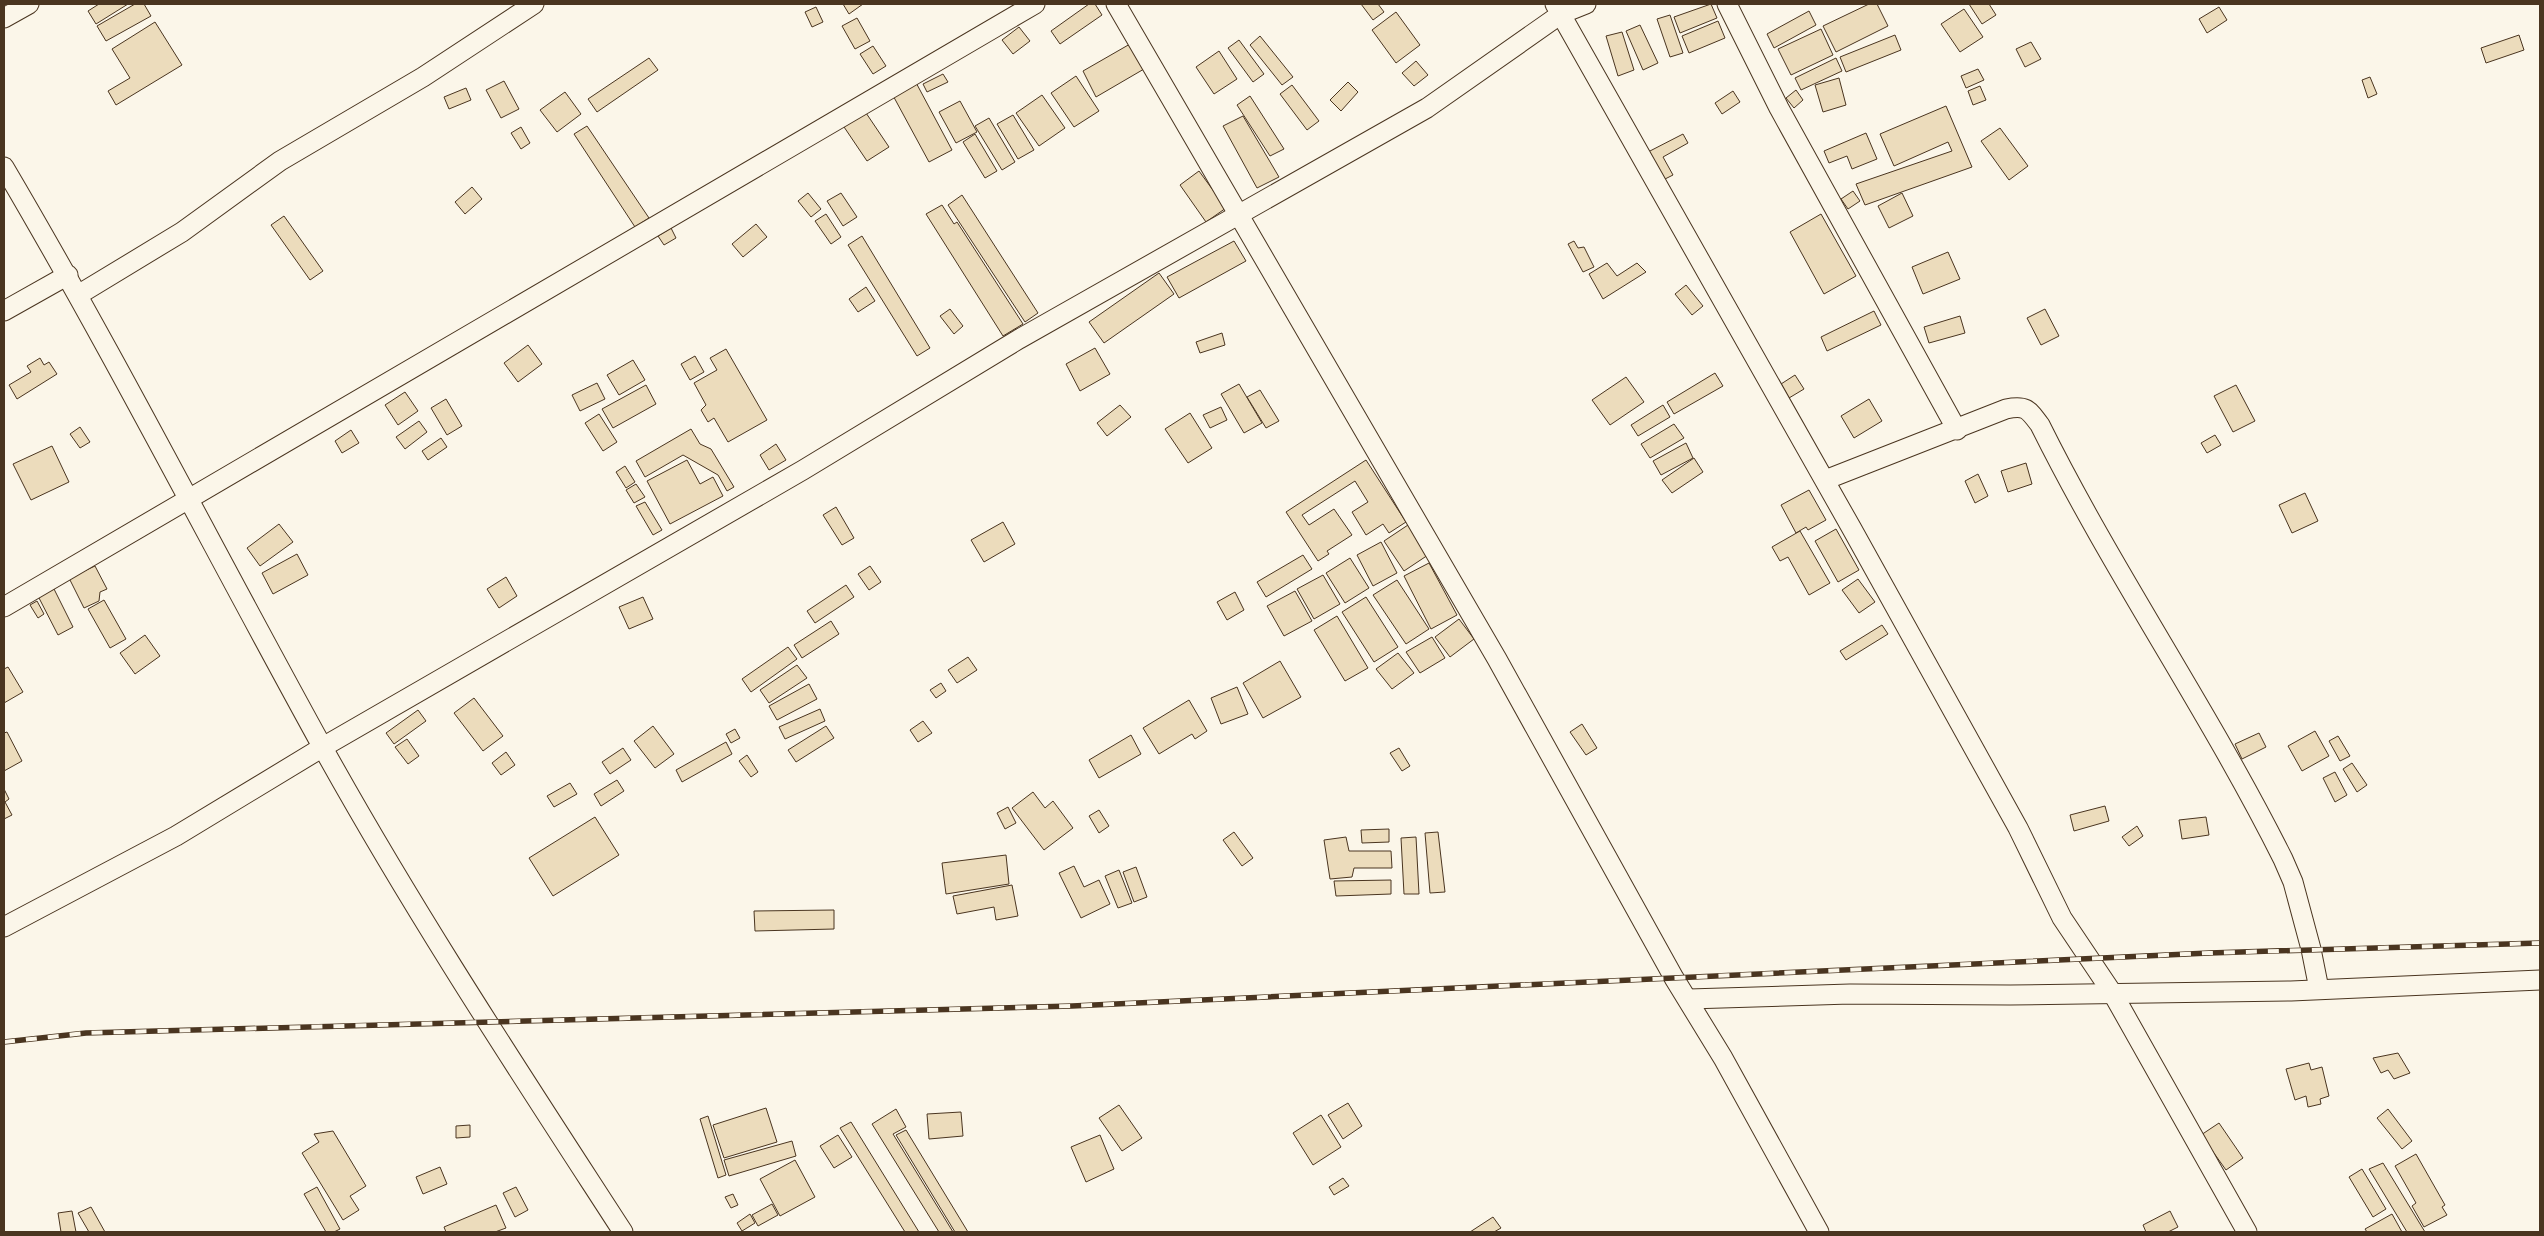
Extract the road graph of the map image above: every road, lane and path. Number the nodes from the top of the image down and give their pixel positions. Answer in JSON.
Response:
{"nodes":[{"id":1,"x":29,"y":4,"type":"edge"},
{"id":2,"x":534,"y":4,"type":"edge"},
{"id":3,"x":1035,"y":4,"type":"edge"},
{"id":4,"x":1116,"y":4,"type":"edge"},
{"id":5,"x":1586,"y":4,"type":"edge"},
{"id":6,"x":1727,"y":4,"type":"edge"},
{"id":7,"x":1558,"y":9,"type":"edge"},
{"id":8,"x":4,"y":18,"type":"edge"},
{"id":9,"x":4,"y":167,"type":"edge"},
{"id":10,"x":1239,"y":216,"type":"junction"},
{"id":11,"x":68,"y":275,"type":"junction"},
{"id":12,"x":78,"y":294,"type":"junction"},
{"id":13,"x":4,"y":311,"type":"edge"},
{"id":14,"x":1957,"y":430,"type":"junction"},
{"id":15,"x":1825,"y":480,"type":"junction"},
{"id":16,"x":190,"y":499,"type":"junction"},
{"id":17,"x":4,"y":607,"type":"edge"},
{"id":18,"x":323,"y":747,"type":"junction"},
{"id":19,"x":4,"y":927,"type":"edge"},
{"id":20,"x":2540,"y":980,"type":"edge"},
{"id":21,"x":2320,"y":989,"type":"junction"},
{"id":22,"x":2113,"y":994,"type":"junction"},
{"id":23,"x":1689,"y":999,"type":"junction"},
{"id":24,"x":623,"y":1232,"type":"edge"},
{"id":25,"x":1819,"y":1232,"type":"edge"},
{"id":26,"x":2247,"y":1232,"type":"edge"}],
"edges":[{"from":1,"to":8,"type":"street"},
{"from":2,"to":12,"type":"street"},
{"from":3,"to":16,"type":"street"},
{"from":4,"to":10,"type":"street"},
{"from":5,"to":7,"type":"street"},
{"from":6,"to":14,"type":"street"},
{"from":7,"to":10,"type":"street"},
{"from":7,"to":15,"type":"street"},
{"from":9,"to":11,"type":"street"},
{"from":10,"to":18,"type":"street"},
{"from":10,"to":23,"type":"street"},
{"from":11,"to":12,"type":"street"},
{"from":11,"to":13,"type":"street"},
{"from":12,"to":16,"type":"street"},
{"from":14,"to":15,"type":"street"},
{"from":14,"to":21,"type":"street"},
{"from":15,"to":22,"type":"street"},
{"from":16,"to":17,"type":"street"},
{"from":16,"to":18,"type":"street"},
{"from":18,"to":19,"type":"street"},
{"from":18,"to":24,"type":"street"},
{"from":20,"to":21,"type":"street"},
{"from":21,"to":22,"type":"street"},
{"from":22,"to":23,"type":"street"},
{"from":22,"to":26,"type":"street"},
{"from":23,"to":25,"type":"street"}]}
